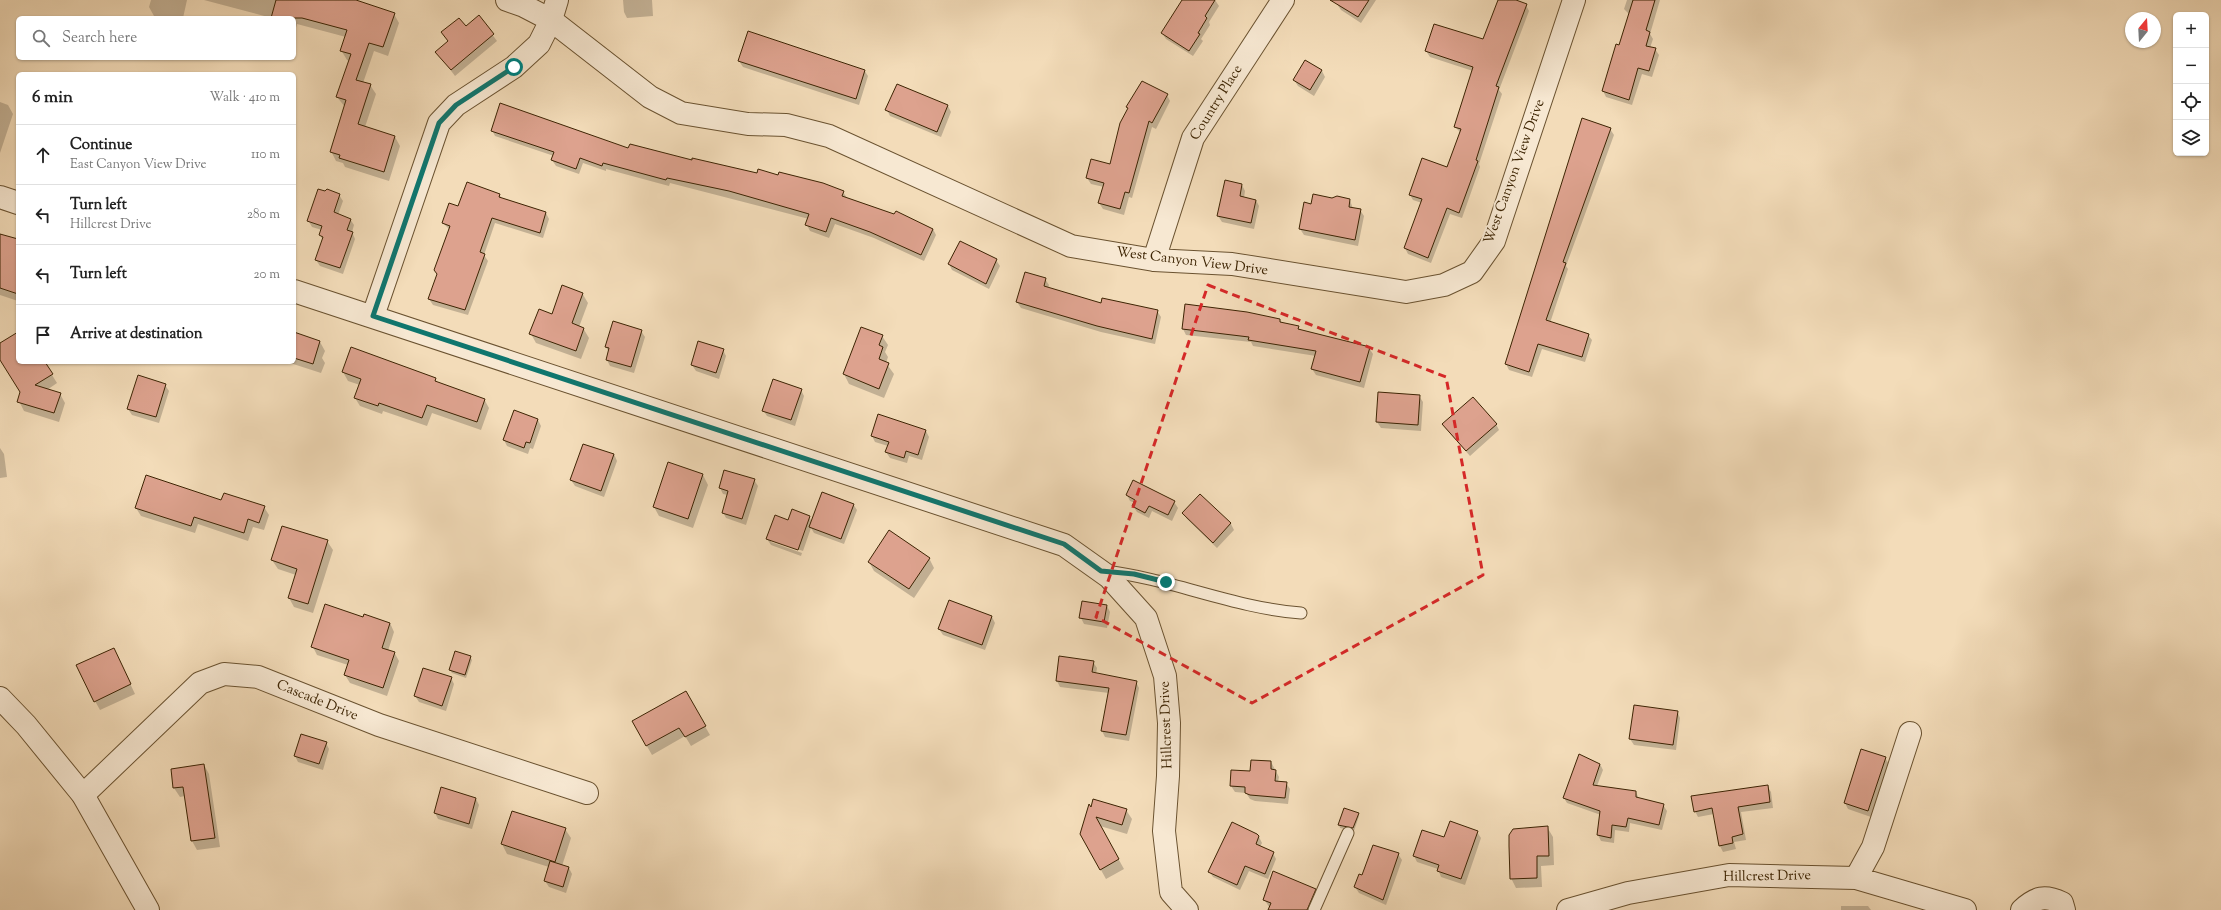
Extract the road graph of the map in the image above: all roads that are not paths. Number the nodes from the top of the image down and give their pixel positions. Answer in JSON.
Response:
{"nodes":[{"id":1,"x":507,"y":0,"type":"edge"},
{"id":2,"x":1284,"y":0,"type":"edge"},
{"id":3,"x":1574,"y":0,"type":"edge"},
{"id":4,"x":554,"y":10,"type":"edge"},
{"id":5,"x":0,"y":197,"type":"edge"},
{"id":6,"x":16,"y":202,"type":"edge"},
{"id":7,"x":1154,"y":260,"type":"junction"},
{"id":8,"x":296,"y":292,"type":"edge"},
{"id":9,"x":373,"y":316,"type":"junction"},
{"id":10,"x":1101,"y":571,"type":"junction"},
{"id":11,"x":1301,"y":613,"type":"dead end"},
{"id":12,"x":0,"y":698,"type":"edge"},
{"id":13,"x":1910,"y":733,"type":"dead end"},
{"id":14,"x":587,"y":793,"type":"dead end"},
{"id":15,"x":83,"y":795,"type":"junction"},
{"id":16,"x":1348,"y":833,"type":"dead end"},
{"id":17,"x":1856,"y":878,"type":"junction"},
{"id":18,"x":148,"y":910,"type":"edge"},
{"id":19,"x":1187,"y":910,"type":"edge"},
{"id":20,"x":1314,"y":910,"type":"edge"},
{"id":21,"x":1568,"y":910,"type":"edge"},
{"id":22,"x":1965,"y":910,"type":"edge"},
{"id":23,"x":2022,"y":910,"type":"edge"},
{"id":24,"x":2064,"y":910,"type":"edge"}],
"edges":[{"from":1,"to":4,"type":"street","name":"West Canyon View Drive"},
{"from":2,"to":7,"type":"street","name":"Country Place"},
{"from":3,"to":7,"type":"street","name":"West Canyon View Drive"},
{"from":4,"to":7,"type":"street","name":"West Canyon View Drive"},
{"from":4,"to":9,"type":"street"},
{"from":5,"to":6,"type":"street"},
{"from":8,"to":9,"type":"street","name":"Hillcrest Drive"},
{"from":9,"to":10,"type":"street","name":"Hillcrest Drive"},
{"from":10,"to":11,"type":"lane"},
{"from":10,"to":19,"type":"street","name":"Hillcrest Drive"},
{"from":12,"to":15,"type":"street"},
{"from":13,"to":17,"type":"street"},
{"from":14,"to":15,"type":"street","name":"Cascade Drive"},
{"from":15,"to":18,"type":"street"},
{"from":16,"to":20,"type":"lane"},
{"from":17,"to":21,"type":"street","name":"Hillcrest Drive"},
{"from":17,"to":22,"type":"street","name":"Hillcrest Drive"},
{"from":23,"to":24,"type":"street"}]}
